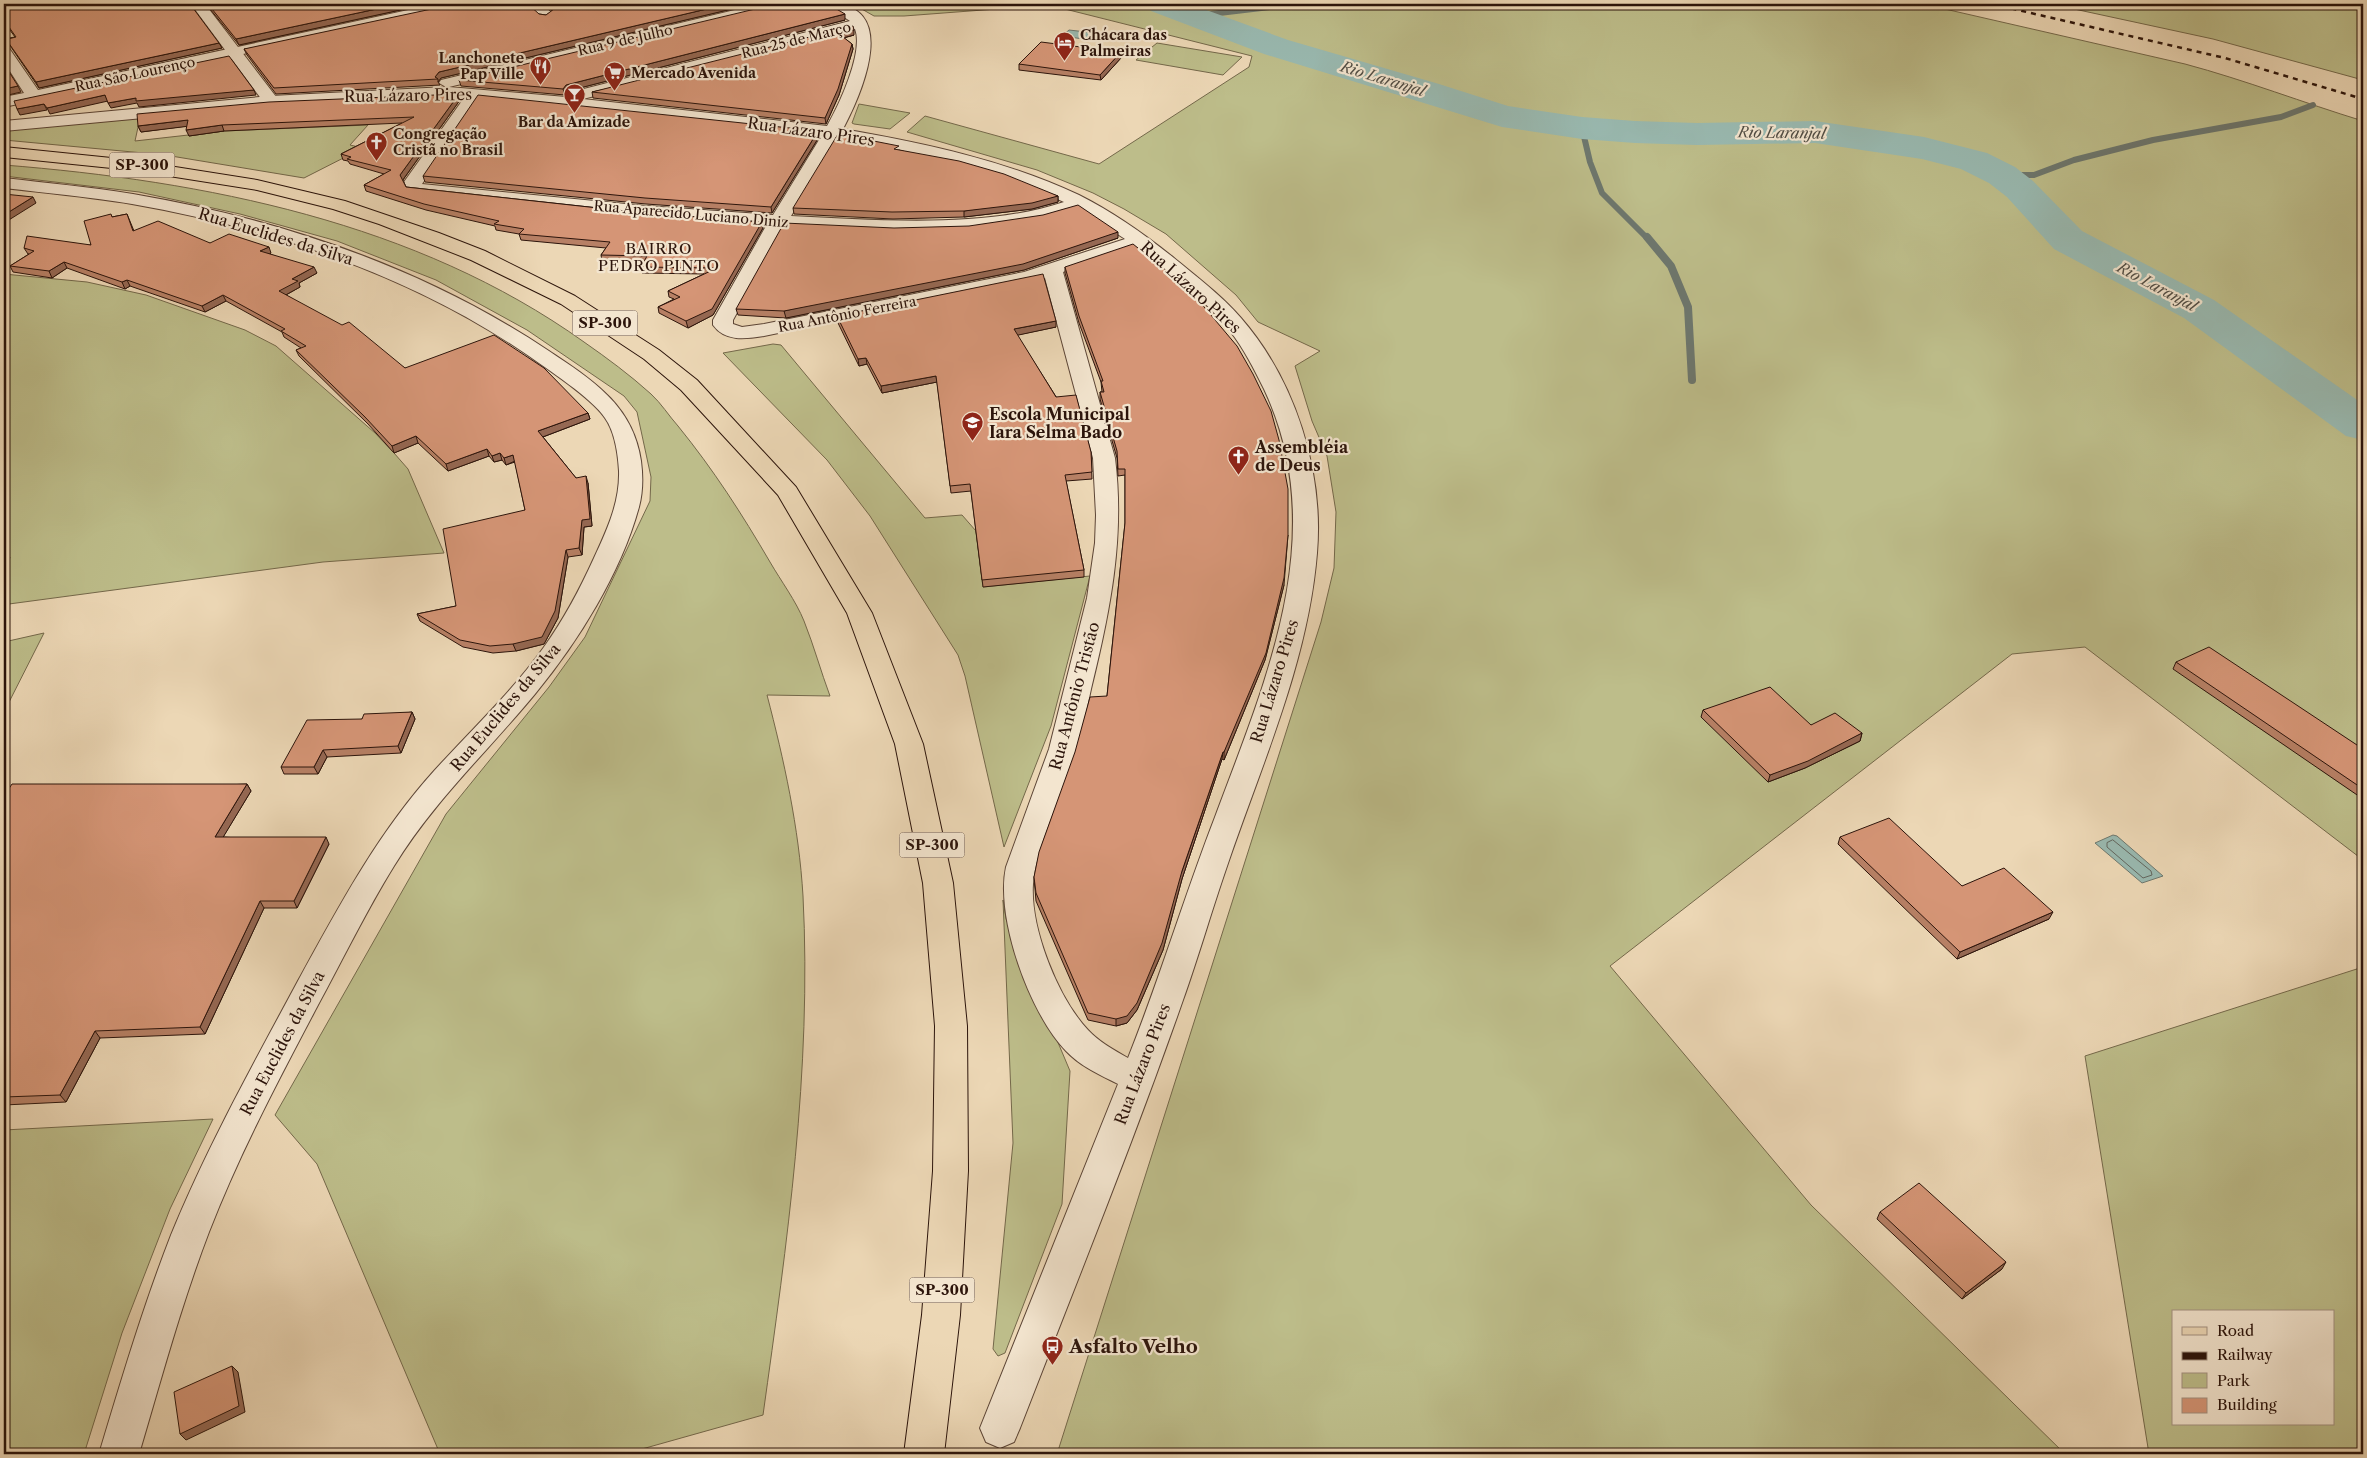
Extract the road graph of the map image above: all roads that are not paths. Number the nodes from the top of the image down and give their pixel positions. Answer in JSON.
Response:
{"nodes":[{"id":1,"x":14,"y":4,"type":"edge"},
{"id":2,"x":198,"y":4,"type":"edge"},
{"id":3,"x":456,"y":4,"type":"edge"},
{"id":4,"x":533,"y":4,"type":"edge"},
{"id":5,"x":776,"y":4,"type":"edge"},
{"id":6,"x":831,"y":4,"type":"edge"},
{"id":7,"x":4,"y":8,"type":"edge"},
{"id":8,"x":547,"y":15,"type":"edge"},
{"id":9,"x":860,"y":24,"type":"junction"},
{"id":10,"x":4,"y":51,"type":"edge"},
{"id":11,"x":235,"y":52,"type":"junction"},
{"id":12,"x":474,"y":85,"type":"junction"},
{"id":13,"x":405,"y":93,"type":"junction"},
{"id":14,"x":33,"y":96,"type":"junction"},
{"id":15,"x":271,"y":100,"type":"junction"},
{"id":16,"x":557,"y":101,"type":"junction"},
{"id":17,"x":4,"y":102,"type":"edge"},
{"id":18,"x":4,"y":126,"type":"edge"},
{"id":19,"x":833,"y":132,"type":"junction"},
{"id":20,"x":4,"y":152,"type":"edge"},
{"id":21,"x":4,"y":182,"type":"edge"},
{"id":22,"x":1080,"y":203,"type":"junction"},
{"id":23,"x":778,"y":221,"type":"junction"},
{"id":24,"x":1141,"y":240,"type":"junction"},
{"id":25,"x":1052,"y":269,"type":"junction"},
{"id":26,"x":1136,"y":1078,"type":"junction"},
{"id":27,"x":1000,"y":1428,"type":"dead end"},
{"id":28,"x":119,"y":1454,"type":"edge"},
{"id":29,"x":924,"y":1454,"type":"edge"}],
"edges":[{"from":1,"to":7,"type":"street"},
{"from":2,"to":11,"type":"street"},
{"from":3,"to":11,"type":"street","name":"Rua São Lourenço"},
{"from":4,"to":8,"type":"street"},
{"from":5,"to":12,"type":"street","name":"Rua 9 de Julho"},
{"from":6,"to":9,"type":"street"},
{"from":9,"to":16,"type":"street","name":"Rua 25 de Março"},
{"from":9,"to":19,"type":"street"},
{"from":10,"to":14,"type":"street"},
{"from":11,"to":14,"type":"street","name":"Rua São Lourenço"},
{"from":11,"to":15,"type":"street"},
{"from":12,"to":13,"type":"street","name":"Rua 9 de Julho"},
{"from":12,"to":13,"type":"street","name":"Rua Lázaro Pires"},
{"from":12,"to":16,"type":"street","name":"Rua Lázaro Pires"},
{"from":12,"to":23,"type":"street","name":"Rua Aparecido Luciano Diniz"},
{"from":13,"to":15,"type":"street","name":"Rua Lázaro Pires"},
{"from":14,"to":17,"type":"street","name":"Rua São Lourenço"},
{"from":15,"to":18,"type":"street","name":"Rua Lázaro Pires"},
{"from":16,"to":19,"type":"street","name":"Rua Lázaro Pires"},
{"from":19,"to":22,"type":"street","name":"Rua Lázaro Pires"},
{"from":19,"to":23,"type":"street"},
{"from":20,"to":29,"type":"main road","number":"SP-300"},
{"from":21,"to":28,"type":"street","name":"Rua Euclides da Silva"},
{"from":22,"to":23,"type":"street","name":"Rua Aparecido Luciano Diniz"},
{"from":22,"to":24,"type":"street","name":"Rua Lázaro Pires"},
{"from":23,"to":25,"type":"street","name":"Rua Antônio Ferreira"},
{"from":24,"to":25,"type":"street","name":"Rua Antônio Ferreira"},
{"from":24,"to":26,"type":"street","name":"Rua Lázaro Pires"},
{"from":25,"to":26,"type":"street","name":"Rua Antônio Tristão"},
{"from":26,"to":27,"type":"street","name":"Rua Lázaro Pires"}]}
